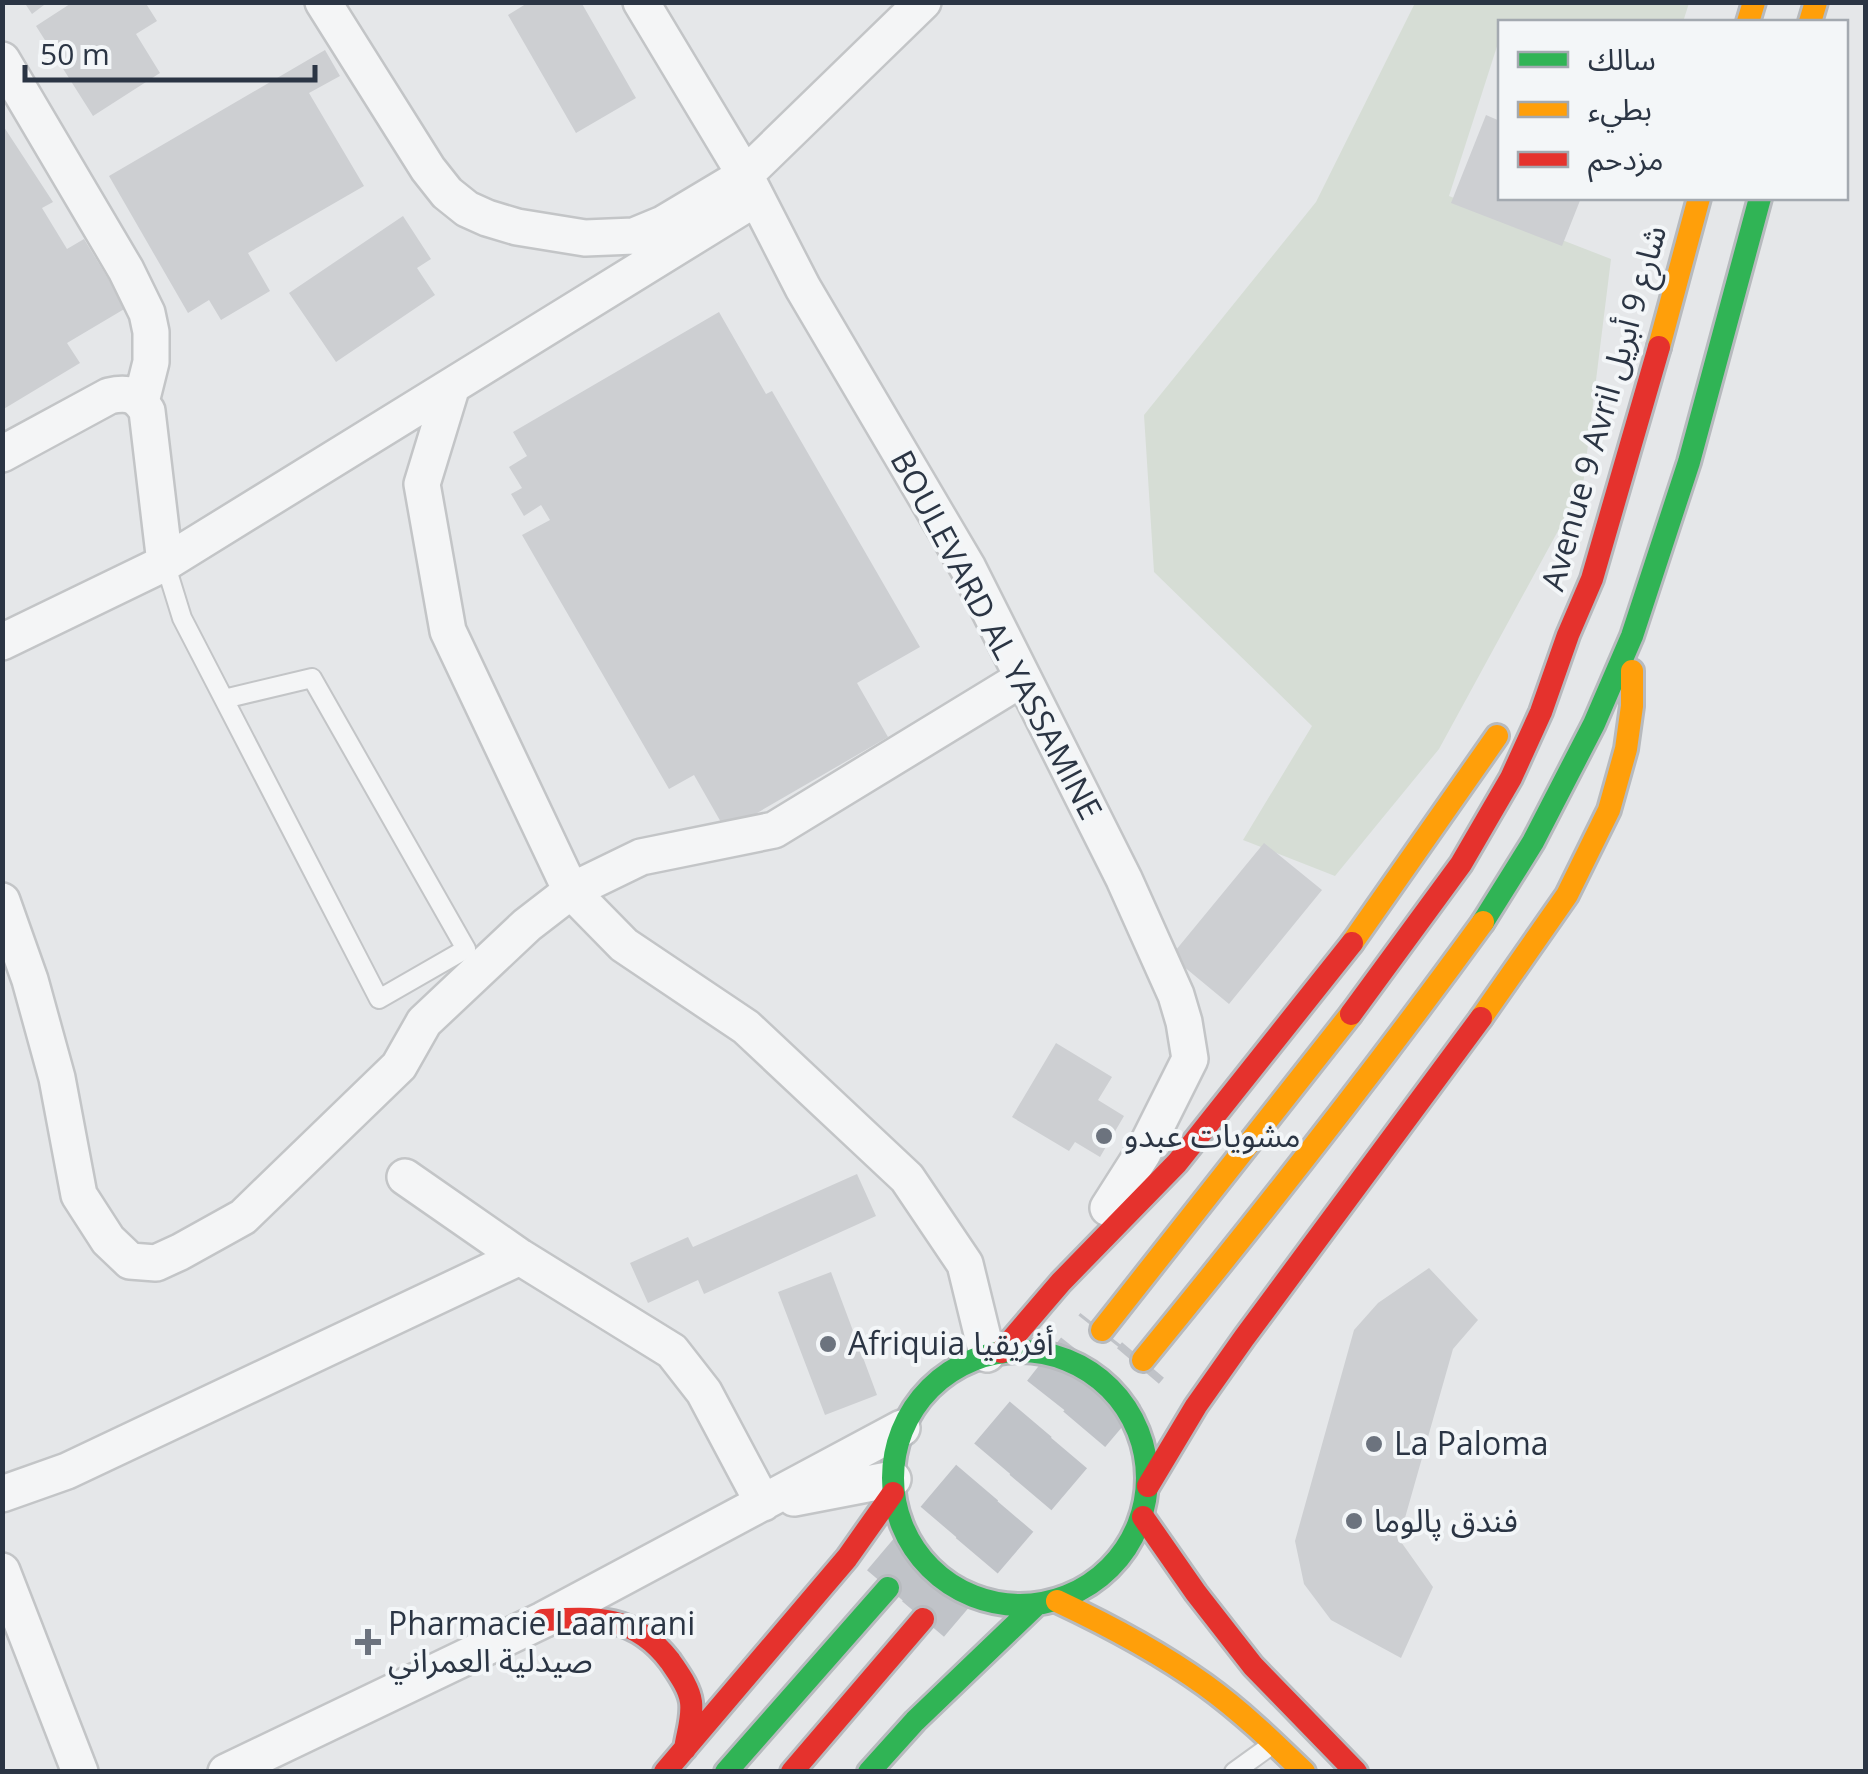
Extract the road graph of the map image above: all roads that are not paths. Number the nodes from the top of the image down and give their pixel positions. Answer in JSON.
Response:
{"nodes":[{"id":1,"x":323,"y":2,"type":"edge"},
{"id":2,"x":641,"y":2,"type":"edge"},
{"id":3,"x":905,"y":9,"type":"edge"},
{"id":4,"x":2,"y":60,"type":"edge"},
{"id":5,"x":750,"y":186,"type":"junction"},
{"id":6,"x":1697,"y":200,"type":"edge"},
{"id":7,"x":1759,"y":200,"type":"edge"},
{"id":8,"x":452,"y":386,"type":"junction"},
{"id":9,"x":141,"y":402,"type":"junction"},
{"id":10,"x":2,"y":454,"type":"edge"},
{"id":11,"x":166,"y":563,"type":"junction"},
{"id":12,"x":1568,"y":635,"type":"junction"},
{"id":13,"x":1632,"y":636,"type":"junction"},
{"id":14,"x":2,"y":642,"type":"edge"},
{"id":15,"x":1023,"y":678,"type":"junction"},
{"id":16,"x":224,"y":700,"type":"junction"},
{"id":17,"x":571,"y":891,"type":"junction"},
{"id":18,"x":2,"y":901,"type":"edge"},
{"id":19,"x":405,"y":1177,"type":"dead end"},
{"id":20,"x":520,"y":1257,"type":"junction"},
{"id":21,"x":1060,"y":1282,"type":"junction"},
{"id":22,"x":1102,"y":1330,"type":"tunnel mouth"},
{"id":23,"x":994,"y":1353,"type":"junction"},
{"id":24,"x":1143,"y":1360,"type":"tunnel mouth"},
{"id":25,"x":902,"y":1428,"type":"junction"},
{"id":26,"x":893,"y":1486,"type":"junction"},
{"id":27,"x":1148,"y":1486,"type":"junction"},
{"id":28,"x":2,"y":1494,"type":"edge"},
{"id":29,"x":763,"y":1504,"type":"junction"},
{"id":30,"x":1143,"y":1516,"type":"junction"},
{"id":31,"x":2,"y":1571,"type":"edge"},
{"id":32,"x":888,"y":1588,"type":"tunnel mouth"},
{"id":33,"x":1046,"y":1603,"type":"junction"},
{"id":34,"x":923,"y":1619,"type":"tunnel mouth"},
{"id":35,"x":543,"y":1620,"type":"junction"},
{"id":36,"x":1274,"y":1743,"type":"junction"},
{"id":37,"x":684,"y":1748,"type":"junction"},
{"id":38,"x":80,"y":1772,"type":"edge"},
{"id":39,"x":226,"y":1772,"type":"edge"},
{"id":40,"x":664,"y":1772,"type":"edge"},
{"id":41,"x":726,"y":1772,"type":"edge"},
{"id":42,"x":792,"y":1772,"type":"edge"},
{"id":43,"x":869,"y":1772,"type":"edge"},
{"id":44,"x":1234,"y":1772,"type":"edge"},
{"id":45,"x":1304,"y":1772,"type":"edge"},
{"id":46,"x":1356,"y":1772,"type":"edge"}],
"edges":[{"from":1,"to":5,"type":"street"},
{"from":2,"to":5,"type":"street","name":"BOULEVARD AL YASSAMINE"},
{"from":3,"to":5,"type":"street"},
{"from":4,"to":9,"type":"street"},
{"from":5,"to":8,"type":"street"},
{"from":5,"to":15,"type":"street","name":"BOULEVARD AL YASSAMINE"},
{"from":6,"to":12,"type":"highway","name":"Avenue 9 Avril شارع 9 أبريل"},
{"from":7,"to":13,"type":"highway"},
{"from":8,"to":11,"type":"street"},
{"from":8,"to":17,"type":"street"},
{"from":9,"to":10,"type":"street"},
{"from":9,"to":11,"type":"street"},
{"from":11,"to":14,"type":"street"},
{"from":11,"to":16,"type":"lane"},
{"from":12,"to":21,"type":"highway"},
{"from":12,"to":22,"type":"highway"},
{"from":13,"to":24,"type":"highway"},
{"from":13,"to":27,"type":"highway"},
{"from":15,"to":17,"type":"street"},
{"from":15,"to":21,"type":"street","name":"BOULEVARD AL YASSAMINE"},
{"from":16,"to":16,"type":"lane"},
{"from":17,"to":18,"type":"street"},
{"from":17,"to":23,"type":"street"},
{"from":19,"to":20,"type":"street"},
{"from":20,"to":28,"type":"street"},
{"from":20,"to":29,"type":"street"},
{"from":21,"to":23,"type":"highway"},
{"from":23,"to":25,"type":"highway"},
{"from":23,"to":27,"type":"highway"},
{"from":25,"to":26,"type":"highway"},
{"from":25,"to":29,"type":"street"},
{"from":26,"to":29,"type":"street"},
{"from":26,"to":33,"type":"highway"},
{"from":26,"to":37,"type":"highway"},
{"from":27,"to":30,"type":"highway"},
{"from":29,"to":35,"type":"street"},
{"from":30,"to":33,"type":"highway"},
{"from":30,"to":46,"type":"highway"},
{"from":31,"to":38,"type":"street"},
{"from":32,"to":41,"type":"highway"},
{"from":33,"to":36,"type":"highway"},
{"from":33,"to":43,"type":"highway"},
{"from":34,"to":42,"type":"highway"},
{"from":35,"to":37,"type":"highway"},
{"from":35,"to":39,"type":"street"},
{"from":36,"to":44,"type":"lane"},
{"from":36,"to":45,"type":"highway"},
{"from":37,"to":40,"type":"highway"}]}
